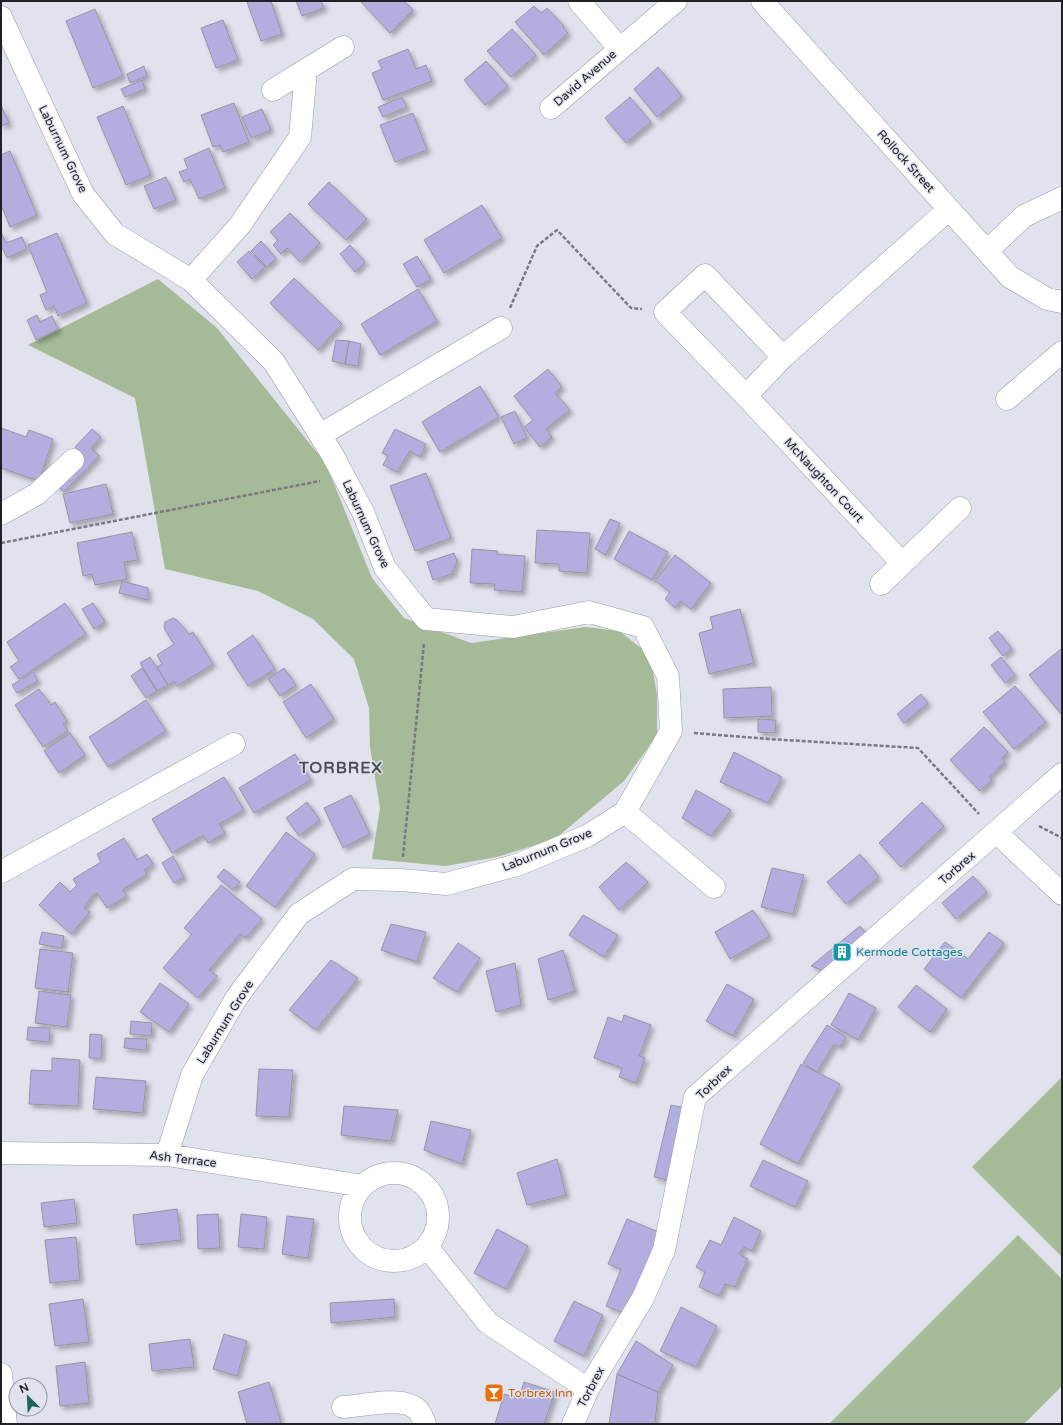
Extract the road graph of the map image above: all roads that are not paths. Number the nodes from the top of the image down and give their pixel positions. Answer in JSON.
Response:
{"nodes":[{"id":1,"x":579,"y":1,"type":"edge"},
{"id":2,"x":676,"y":1,"type":"edge"},
{"id":3,"x":762,"y":1,"type":"edge"},
{"id":4,"x":1,"y":17,"type":"edge"},
{"id":5,"x":343,"y":47,"type":"dead end"},
{"id":6,"x":620,"y":49,"type":"junction"},
{"id":7,"x":306,"y":71,"type":"junction"},
{"id":8,"x":273,"y":90,"type":"dead end"},
{"id":9,"x":551,"y":108,"type":"dead end"},
{"id":10,"x":1062,"y":198,"type":"edge"},
{"id":11,"x":949,"y":209,"type":"junction"},
{"id":12,"x":987,"y":251,"type":"junction"},
{"id":13,"x":191,"y":280,"type":"junction"},
{"id":14,"x":1062,"y":302,"type":"edge"},
{"id":15,"x":501,"y":328,"type":"road end"},
{"id":16,"x":1062,"y":352,"type":"edge"},
{"id":17,"x":783,"y":357,"type":"junction"},
{"id":18,"x":746,"y":396,"type":"junction"},
{"id":19,"x":1007,"y":400,"type":"dead end"},
{"id":20,"x":320,"y":435,"type":"junction"},
{"id":21,"x":73,"y":460,"type":"dead end"},
{"id":22,"x":960,"y":508,"type":"dead end"},
{"id":23,"x":1,"y":514,"type":"edge"},
{"id":24,"x":902,"y":564,"type":"junction"},
{"id":25,"x":881,"y":584,"type":"dead end"},
{"id":26,"x":234,"y":744,"type":"dead end"},
{"id":27,"x":1062,"y":774,"type":"edge"},
{"id":28,"x":625,"y":812,"type":"junction"},
{"id":29,"x":997,"y":833,"type":"junction"},
{"id":30,"x":1,"y":872,"type":"edge"},
{"id":31,"x":714,"y":887,"type":"dead end"},
{"id":32,"x":1062,"y":894,"type":"edge"},
{"id":33,"x":1,"y":1153,"type":"edge"},
{"id":34,"x":167,"y":1155,"type":"junction"},
{"id":35,"x":363,"y":1186,"type":"junction"},
{"id":36,"x":427,"y":1247,"type":"junction"},
{"id":37,"x":1,"y":1374,"type":"edge"},
{"id":38,"x":588,"y":1389,"type":"junction"},
{"id":39,"x":343,"y":1407,"type":"dead end"},
{"id":40,"x":6,"y":1424,"type":"edge"},
{"id":41,"x":425,"y":1424,"type":"edge"},
{"id":42,"x":573,"y":1424,"type":"edge"}],
"edges":[{"from":1,"to":6,"type":"street","name":"David Avenue"},
{"from":2,"to":6,"type":"street","name":"David Avenue"},
{"from":3,"to":11,"type":"street","name":"Rollock Street"},
{"from":4,"to":13,"type":"street","name":"Laburnum Grove"},
{"from":5,"to":7,"type":"street"},
{"from":6,"to":9,"type":"street","name":"David Avenue"},
{"from":7,"to":8,"type":"street"},
{"from":7,"to":13,"type":"street"},
{"from":10,"to":12,"type":"street"},
{"from":11,"to":12,"type":"street","name":"Rollock Street"},
{"from":11,"to":17,"type":"street"},
{"from":12,"to":14,"type":"street","name":"Rollock Street"},
{"from":13,"to":20,"type":"street","name":"Laburnum Grove"},
{"from":15,"to":20,"type":"street"},
{"from":16,"to":19,"type":"street"},
{"from":17,"to":18,"type":"street"},
{"from":17,"to":18,"type":"street","name":"McNaughton Court"},
{"from":18,"to":24,"type":"street","name":"McNaughton Court"},
{"from":20,"to":28,"type":"street","name":"Laburnum Grove"},
{"from":21,"to":23,"type":"street"},
{"from":22,"to":24,"type":"street"},
{"from":24,"to":25,"type":"street"},
{"from":26,"to":30,"type":"street"},
{"from":27,"to":29,"type":"street","name":"Torbrex"},
{"from":28,"to":31,"type":"street"},
{"from":28,"to":34,"type":"street","name":"Laburnum Grove"},
{"from":29,"to":32,"type":"street"},
{"from":29,"to":38,"type":"street","name":"Torbrex"},
{"from":33,"to":34,"type":"street","name":"Ash Terrace"},
{"from":34,"to":35,"type":"street","name":"Ash Terrace"},
{"from":35,"to":36,"type":"street"},
{"from":35,"to":36,"type":"street"},
{"from":36,"to":38,"type":"street"},
{"from":37,"to":40,"type":"street"},
{"from":38,"to":42,"type":"street","name":"Torbrex"},
{"from":39,"to":41,"type":"street"}]}
